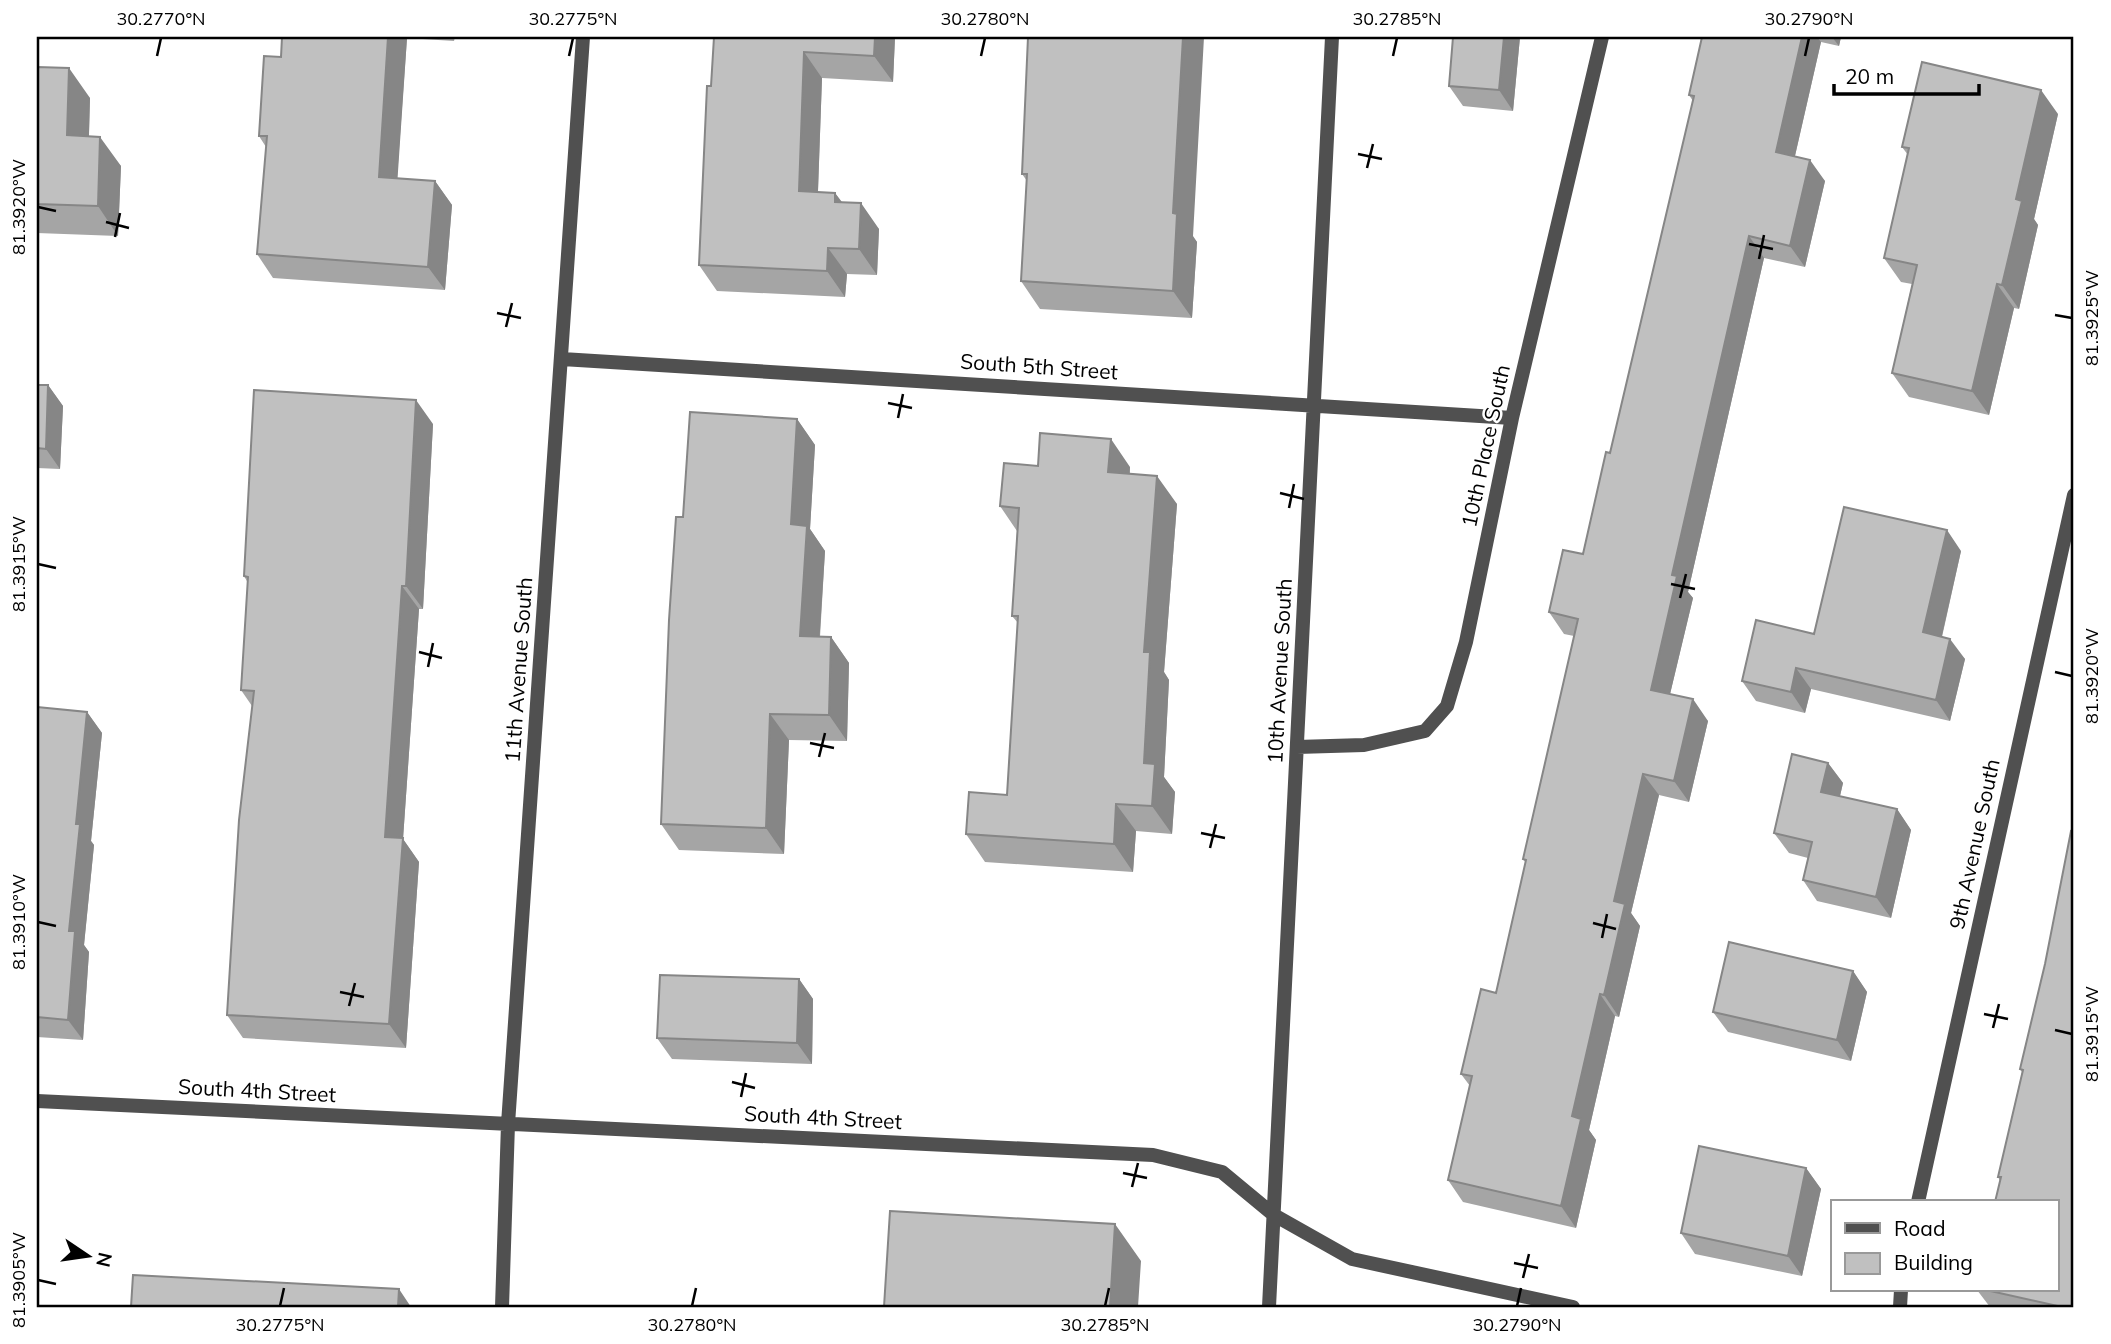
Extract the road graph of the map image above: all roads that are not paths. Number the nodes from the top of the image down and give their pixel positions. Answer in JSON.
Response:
{"nodes":[{"id":1,"x":583,"y":37,"type":"edge"},
{"id":2,"x":1332,"y":37,"type":"edge"},
{"id":3,"x":1602,"y":37,"type":"edge"},
{"id":4,"x":562,"y":359,"type":"junction"},
{"id":5,"x":1314,"y":405,"type":"junction"},
{"id":6,"x":1512,"y":418,"type":"junction"},
{"id":7,"x":2074,"y":495,"type":"edge"},
{"id":8,"x":1297,"y":747,"type":"junction"},
{"id":9,"x":37,"y":1101,"type":"edge"},
{"id":10,"x":508,"y":1124,"type":"junction"},
{"id":11,"x":1918,"y":1200,"type":"edge"},
{"id":12,"x":1274,"y":1214,"type":"junction"},
{"id":13,"x":502,"y":1307,"type":"edge"},
{"id":14,"x":1269,"y":1307,"type":"edge"},
{"id":15,"x":1573,"y":1307,"type":"edge"}],
"edges":[{"from":1,"to":4,"type":"street","name":"11th Avenue South"},
{"from":2,"to":5,"type":"street","name":"10th Avenue South"},
{"from":3,"to":6,"type":"street","name":"10th Place South"},
{"from":4,"to":5,"type":"street","name":"South 5th Street"},
{"from":4,"to":10,"type":"street","name":"11th Avenue South"},
{"from":5,"to":6,"type":"street","name":"South 5th Street"},
{"from":5,"to":8,"type":"street","name":"10th Avenue South"},
{"from":6,"to":8,"type":"street","name":"10th Place South"},
{"from":7,"to":11,"type":"street","name":"9th Avenue South"},
{"from":8,"to":12,"type":"street","name":"10th Avenue South"},
{"from":9,"to":10,"type":"street","name":"South 4th Street"},
{"from":10,"to":12,"type":"street","name":"South 4th Street"},
{"from":10,"to":13,"type":"street","name":"11th Avenue South"},
{"from":12,"to":14,"type":"street","name":"10th Avenue South"},
{"from":12,"to":15,"type":"street","name":"South 4th Street"}]}
